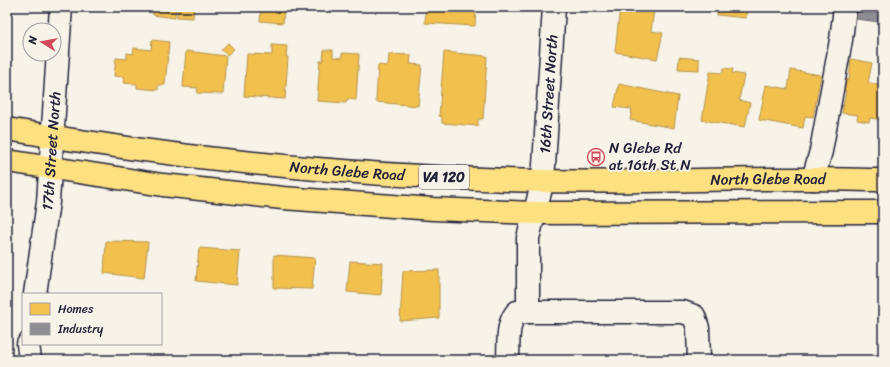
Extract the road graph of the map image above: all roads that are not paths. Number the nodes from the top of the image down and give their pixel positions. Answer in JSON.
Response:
{"nodes":[{"id":1,"x":61,"y":7,"type":"edge"},
{"id":2,"x":554,"y":7,"type":"edge"},
{"id":3,"x":845,"y":7,"type":"edge"},
{"id":4,"x":7,"y":129,"type":"edge"},
{"id":5,"x":53,"y":137,"type":"junction"},
{"id":6,"x":7,"y":161,"type":"edge"},
{"id":7,"x":50,"y":169,"type":"junction"},
{"id":8,"x":813,"y":178,"type":"junction"},
{"id":9,"x":883,"y":180,"type":"edge"},
{"id":10,"x":543,"y":181,"type":"junction"},
{"id":11,"x":883,"y":212,"type":"edge"},
{"id":12,"x":535,"y":213,"type":"junction"},
{"id":13,"x":35,"y":293,"type":"edge"},
{"id":14,"x":528,"y":312,"type":"junction"},
{"id":15,"x":28,"y":345,"type":"edge"},
{"id":16,"x":30,"y":360,"type":"edge"},
{"id":17,"x":508,"y":360,"type":"edge"},
{"id":18,"x":700,"y":360,"type":"edge"}],
"edges":[{"from":1,"to":5,"type":"street","name":"17th Street North"},
{"from":2,"to":10,"type":"street","name":"16th Street North"},
{"from":3,"to":8,"type":"street"},
{"from":4,"to":5,"type":"main road","name":"North Glebe Road","number":"VA 120"},
{"from":5,"to":7,"type":"street","name":"17th Street North"},
{"from":5,"to":10,"type":"main road","name":"North Glebe Road","number":"VA 120"},
{"from":6,"to":7,"type":"main road","name":"North Glebe Road","number":"VA 120"},
{"from":7,"to":12,"type":"main road","name":"North Glebe Road","number":"VA 120"},
{"from":7,"to":13,"type":"street","name":"17th Street North"},
{"from":8,"to":9,"type":"main road","name":"North Glebe Road","number":"VA 120"},
{"from":8,"to":10,"type":"main road","name":"North Glebe Road","number":"VA 120"},
{"from":10,"to":12,"type":"street","name":"16th Street North"},
{"from":11,"to":12,"type":"main road","name":"North Glebe Road","number":"VA 120"},
{"from":12,"to":14,"type":"street","name":"16th Street North"},
{"from":14,"to":17,"type":"street"},
{"from":14,"to":18,"type":"street"},
{"from":15,"to":16,"type":"street"}]}
